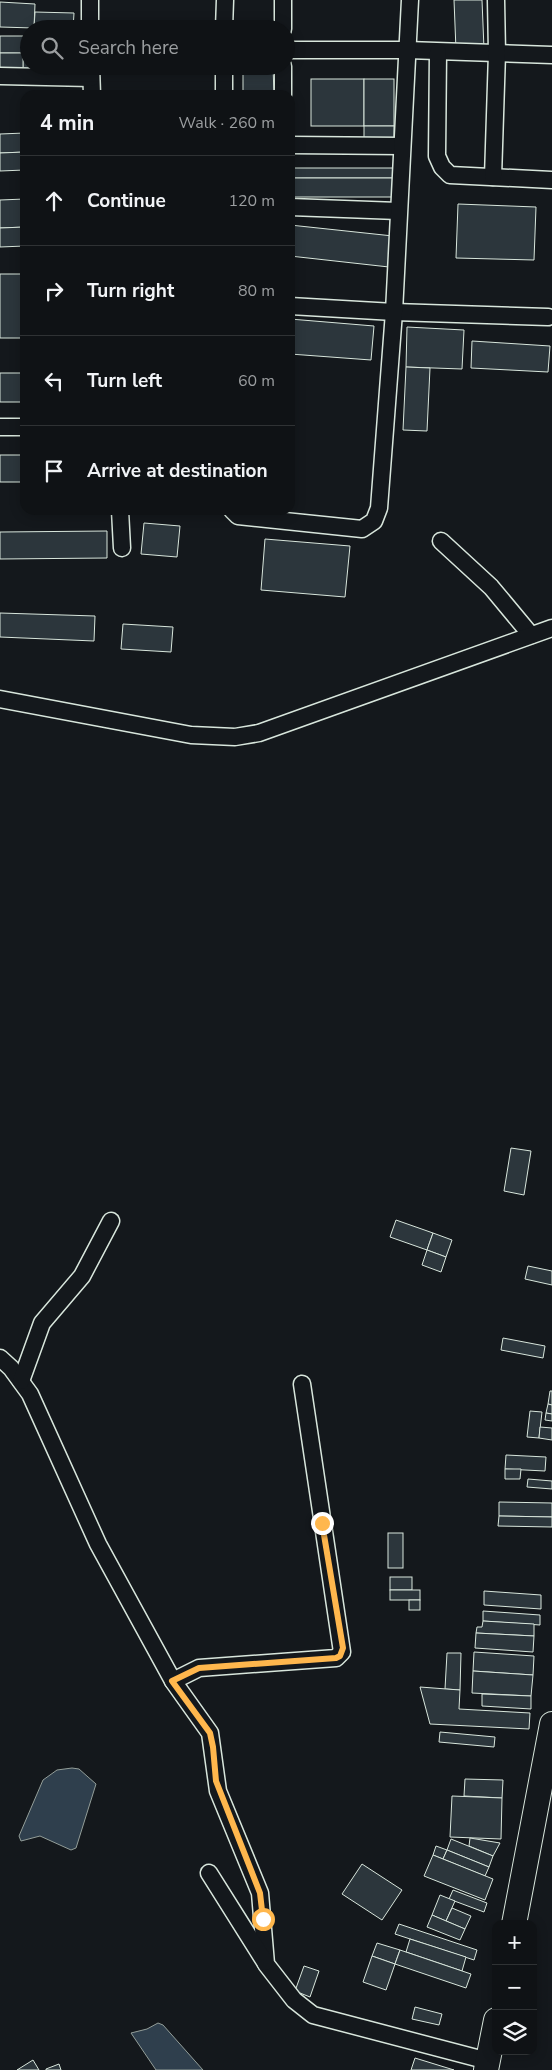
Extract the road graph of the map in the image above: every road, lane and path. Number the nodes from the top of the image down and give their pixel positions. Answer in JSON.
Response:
{"nodes":[{"id":1,"x":90,"y":0,"type":"edge"},
{"id":2,"x":224,"y":0,"type":"edge"},
{"id":3,"x":283,"y":0,"type":"edge"},
{"id":4,"x":410,"y":0,"type":"edge"},
{"id":5,"x":496,"y":0,"type":"edge"},
{"id":6,"x":90,"y":20,"type":"edge"},
{"id":7,"x":224,"y":20,"type":"edge"},
{"id":8,"x":283,"y":20,"type":"edge"},
{"id":9,"x":295,"y":50,"type":"edge"},
{"id":10,"x":408,"y":50,"type":"junction"},
{"id":11,"x":438,"y":52,"type":"junction"},
{"id":12,"x":497,"y":54,"type":"junction"},
{"id":13,"x":552,"y":55,"type":"edge"},
{"id":14,"x":22,"y":75,"type":"edge"},
{"id":15,"x":90,"y":75,"type":"edge"},
{"id":16,"x":224,"y":75,"type":"edge"},
{"id":17,"x":282,"y":75,"type":"edge"},
{"id":18,"x":0,"y":76,"type":"edge"},
{"id":19,"x":92,"y":90,"type":"edge"},
{"id":20,"x":224,"y":90,"type":"edge"},
{"id":21,"x":282,"y":90,"type":"edge"},
{"id":22,"x":295,"y":145,"type":"edge"},
{"id":23,"x":402,"y":146,"type":"junction"},
{"id":24,"x":493,"y":177,"type":"junction"},
{"id":25,"x":552,"y":180,"type":"edge"},
{"id":26,"x":295,"y":207,"type":"edge"},
{"id":27,"x":398,"y":210,"type":"junction"},
{"id":28,"x":295,"y":306,"type":"edge"},
{"id":29,"x":394,"y":312,"type":"junction"},
{"id":30,"x":548,"y":317,"type":"dead end"},
{"id":31,"x":0,"y":427,"type":"edge"},
{"id":32,"x":20,"y":427,"type":"edge"},
{"id":33,"x":120,"y":515,"type":"edge"},
{"id":34,"x":237,"y":515,"type":"edge"},
{"id":35,"x":441,"y":541,"type":"dead end"},
{"id":36,"x":122,"y":548,"type":"dead end"},
{"id":37,"x":552,"y":628,"type":"edge"},
{"id":38,"x":531,"y":635,"type":"junction"},
{"id":39,"x":0,"y":699,"type":"edge"},
{"id":40,"x":112,"y":1221,"type":"dead end"},
{"id":41,"x":0,"y":1358,"type":"edge"},
{"id":42,"x":22,"y":1381,"type":"junction"},
{"id":43,"x":302,"y":1384,"type":"dead end"},
{"id":44,"x":172,"y":1681,"type":"junction"},
{"id":45,"x":552,"y":1724,"type":"edge"},
{"id":46,"x":209,"y":1873,"type":"dead end"},
{"id":47,"x":515,"y":1920,"type":"edge"},
{"id":48,"x":266,"y":1964,"type":"junction"},
{"id":49,"x":492,"y":2040,"type":"edge"},
{"id":50,"x":487,"y":2065,"type":"edge"}],
"edges":[{"from":1,"to":6,"type":"street"},
{"from":2,"to":7,"type":"street"},
{"from":3,"to":8,"type":"street"},
{"from":4,"to":10,"type":"street"},
{"from":5,"to":12,"type":"street"},
{"from":9,"to":10,"type":"street"},
{"from":10,"to":11,"type":"street"},
{"from":10,"to":23,"type":"street"},
{"from":11,"to":12,"type":"street"},
{"from":11,"to":24,"type":"street"},
{"from":12,"to":13,"type":"street"},
{"from":12,"to":24,"type":"street"},
{"from":14,"to":18,"type":"street"},
{"from":15,"to":19,"type":"street"},
{"from":16,"to":20,"type":"street"},
{"from":17,"to":21,"type":"street"},
{"from":22,"to":23,"type":"street"},
{"from":23,"to":27,"type":"street"},
{"from":24,"to":25,"type":"street"},
{"from":26,"to":27,"type":"street"},
{"from":27,"to":29,"type":"street"},
{"from":28,"to":29,"type":"street"},
{"from":29,"to":30,"type":"street"},
{"from":29,"to":34,"type":"street"},
{"from":31,"to":32,"type":"street"},
{"from":33,"to":36,"type":"street"},
{"from":35,"to":38,"type":"street"},
{"from":37,"to":38,"type":"street"},
{"from":38,"to":39,"type":"street"},
{"from":40,"to":42,"type":"street"},
{"from":41,"to":42,"type":"street"},
{"from":42,"to":44,"type":"street"},
{"from":43,"to":44,"type":"street"},
{"from":44,"to":48,"type":"street"},
{"from":45,"to":47,"type":"highway"},
{"from":46,"to":48,"type":"street"},
{"from":48,"to":50,"type":"street"},
{"from":49,"to":50,"type":"highway"}]}
